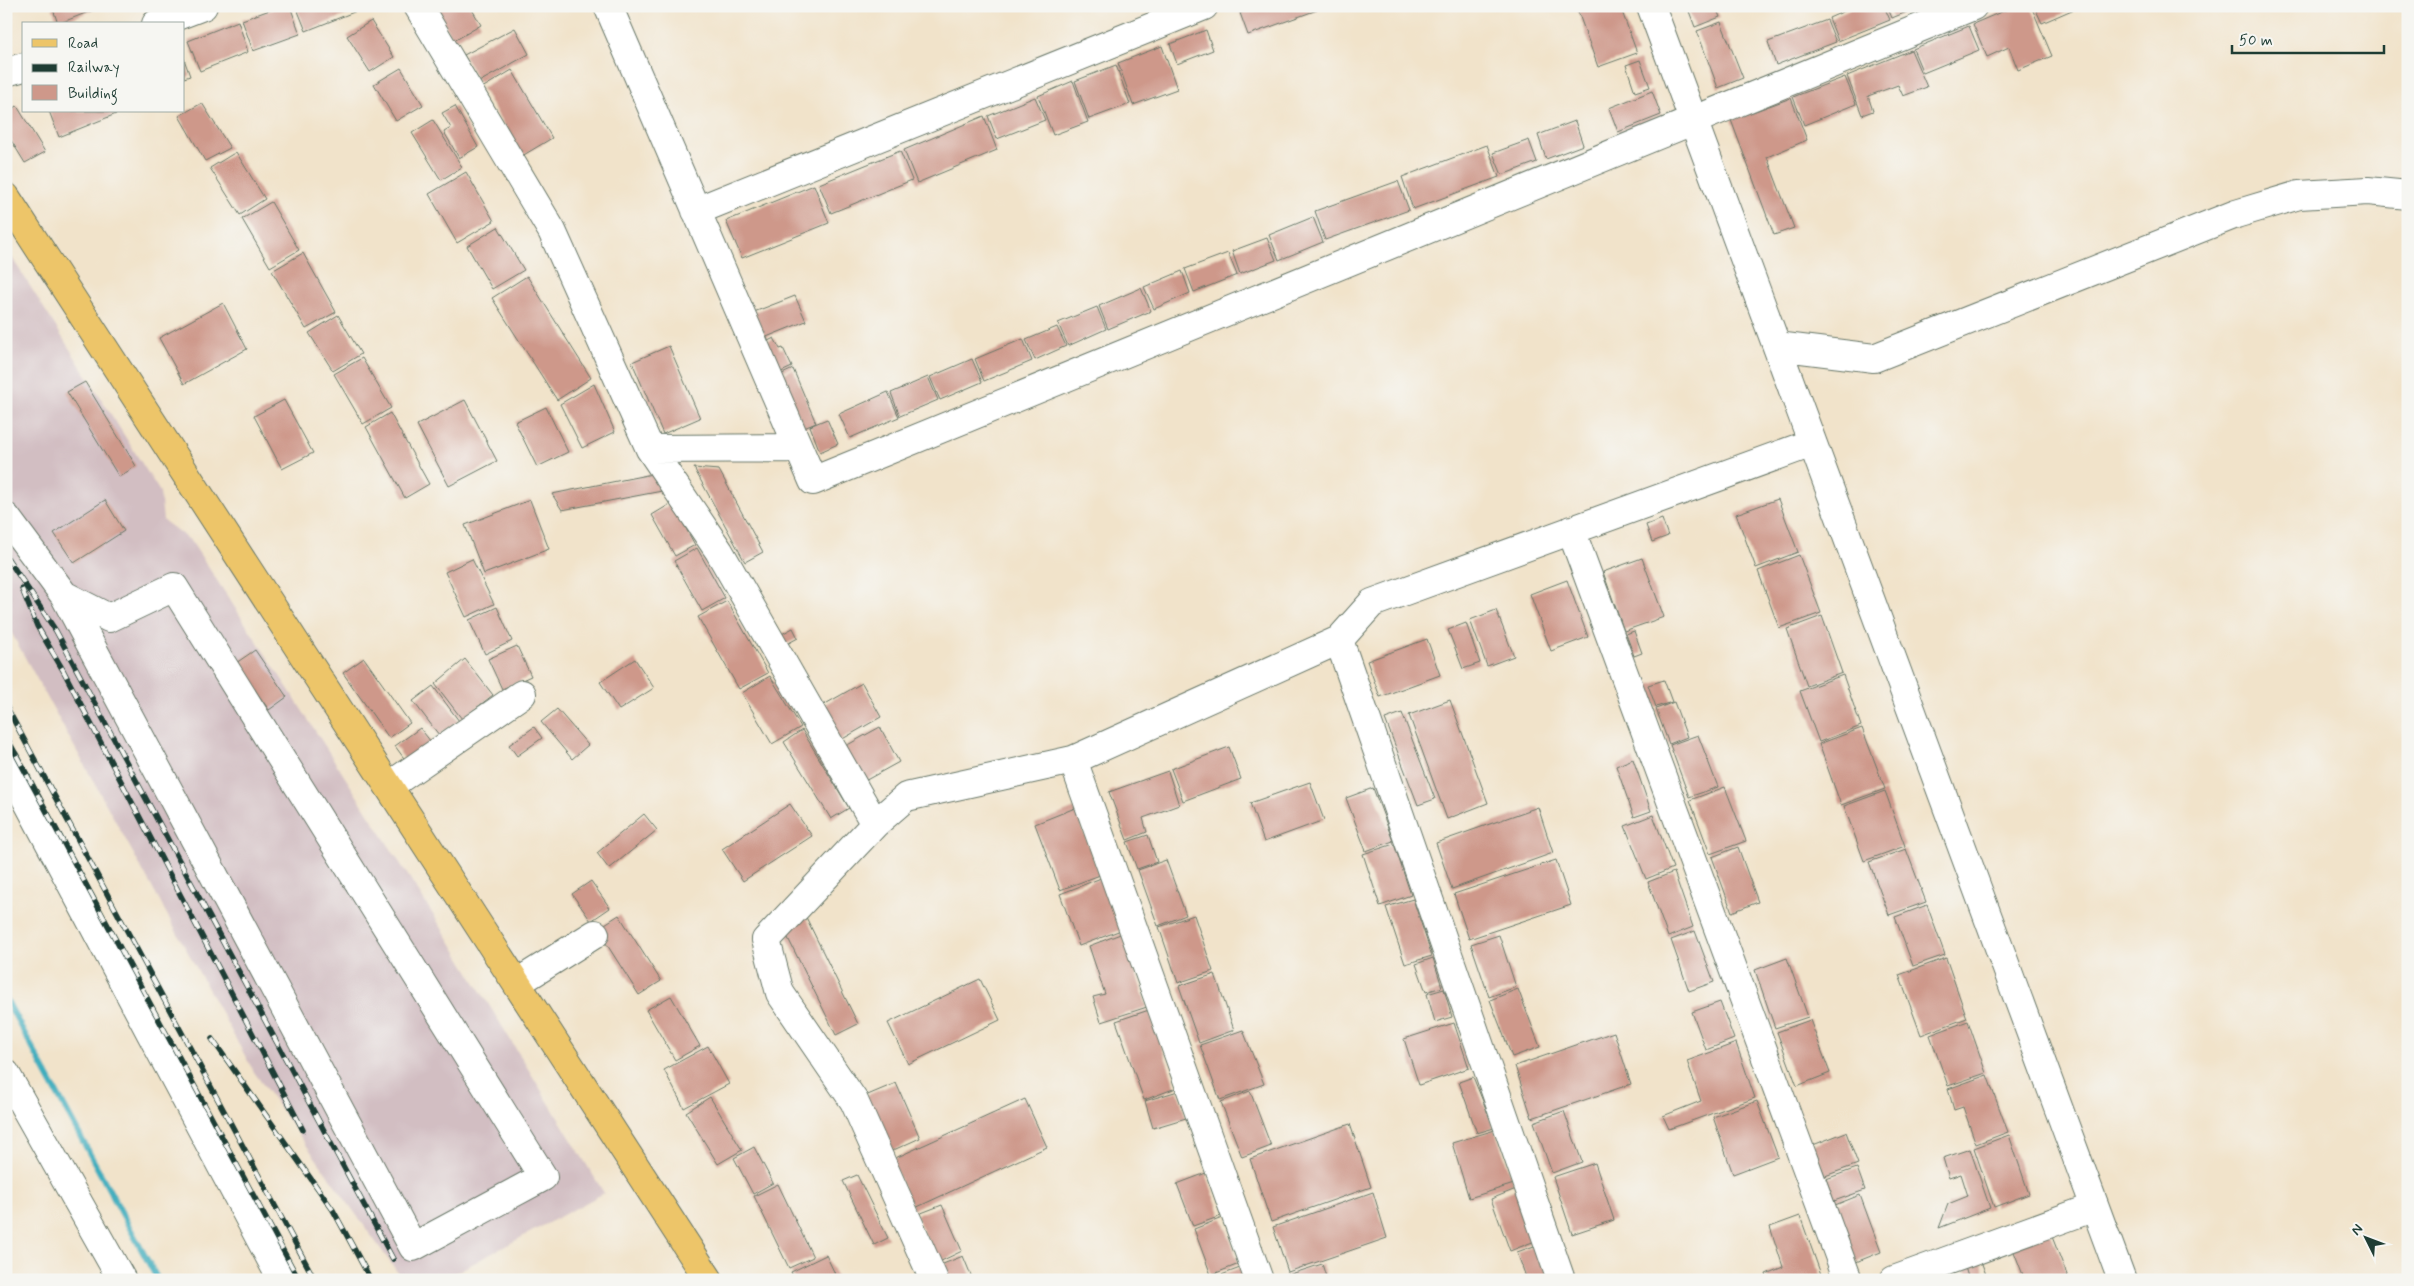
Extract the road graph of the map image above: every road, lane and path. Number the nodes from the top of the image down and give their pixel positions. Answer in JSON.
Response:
{"nodes":[{"id":1,"x":203,"y":6,"type":"edge"},
{"id":2,"x":418,"y":6,"type":"edge"},
{"id":3,"x":608,"y":6,"type":"edge"},
{"id":4,"x":1204,"y":6,"type":"edge"},
{"id":5,"x":1651,"y":6,"type":"edge"},
{"id":6,"x":1973,"y":6,"type":"edge"},
{"id":7,"x":161,"y":22,"type":"edge"},
{"id":8,"x":22,"y":68,"type":"edge"},
{"id":9,"x":6,"y":72,"type":"edge"},
{"id":10,"x":1693,"y":120,"type":"junction"},
{"id":11,"x":2408,"y":195,"type":"edge"},
{"id":12,"x":6,"y":196,"type":"edge"},
{"id":13,"x":696,"y":211,"type":"junction"},
{"id":14,"x":1777,"y":346,"type":"junction"},
{"id":15,"x":1812,"y":442,"type":"junction"},
{"id":16,"x":798,"y":448,"type":"junction"},
{"id":17,"x":650,"y":450,"type":"junction"},
{"id":18,"x":6,"y":517,"type":"edge"},
{"id":19,"x":1571,"y":530,"type":"junction"},
{"id":20,"x":64,"y":595,"type":"junction"},
{"id":21,"x":1338,"y":640,"type":"junction"},
{"id":22,"x":522,"y":694,"type":"dead end"},
{"id":23,"x":1073,"y":760,"type":"junction"},
{"id":24,"x":6,"y":761,"type":"edge"},
{"id":25,"x":389,"y":786,"type":"junction"},
{"id":26,"x":875,"y":824,"type":"junction"},
{"id":27,"x":596,"y":934,"type":"dead end"},
{"id":28,"x":517,"y":983,"type":"junction"},
{"id":29,"x":6,"y":1074,"type":"edge"},
{"id":30,"x":2095,"y":1207,"type":"junction"},
{"id":31,"x":122,"y":1280,"type":"edge"},
{"id":32,"x":282,"y":1280,"type":"edge"},
{"id":33,"x":709,"y":1280,"type":"edge"},
{"id":34,"x":934,"y":1280,"type":"edge"},
{"id":35,"x":1259,"y":1280,"type":"edge"},
{"id":36,"x":1561,"y":1280,"type":"edge"},
{"id":37,"x":1848,"y":1280,"type":"edge"},
{"id":38,"x":1894,"y":1280,"type":"edge"},
{"id":39,"x":2122,"y":1280,"type":"edge"}],
"edges":[{"from":1,"to":7,"type":"street"},
{"from":2,"to":17,"type":"street"},
{"from":3,"to":13,"type":"street"},
{"from":4,"to":13,"type":"street"},
{"from":5,"to":10,"type":"street"},
{"from":6,"to":10,"type":"street"},
{"from":8,"to":9,"type":"street"},
{"from":10,"to":14,"type":"street"},
{"from":10,"to":16,"type":"street"},
{"from":11,"to":14,"type":"street"},
{"from":12,"to":25,"type":"main road"},
{"from":13,"to":16,"type":"street"},
{"from":14,"to":15,"type":"street"},
{"from":15,"to":19,"type":"street"},
{"from":15,"to":30,"type":"street"},
{"from":16,"to":17,"type":"street"},
{"from":17,"to":26,"type":"street"},
{"from":18,"to":20,"type":"street"},
{"from":19,"to":21,"type":"street"},
{"from":19,"to":37,"type":"street"},
{"from":20,"to":20,"type":"street"},
{"from":21,"to":23,"type":"street"},
{"from":21,"to":36,"type":"street"},
{"from":22,"to":25,"type":"street"},
{"from":23,"to":26,"type":"street"},
{"from":23,"to":35,"type":"street"},
{"from":24,"to":32,"type":"street"},
{"from":25,"to":28,"type":"main road"},
{"from":26,"to":34,"type":"street"},
{"from":27,"to":28,"type":"street"},
{"from":28,"to":33,"type":"main road"},
{"from":29,"to":31,"type":"street"},
{"from":30,"to":38,"type":"street"},
{"from":30,"to":39,"type":"street"}]}
